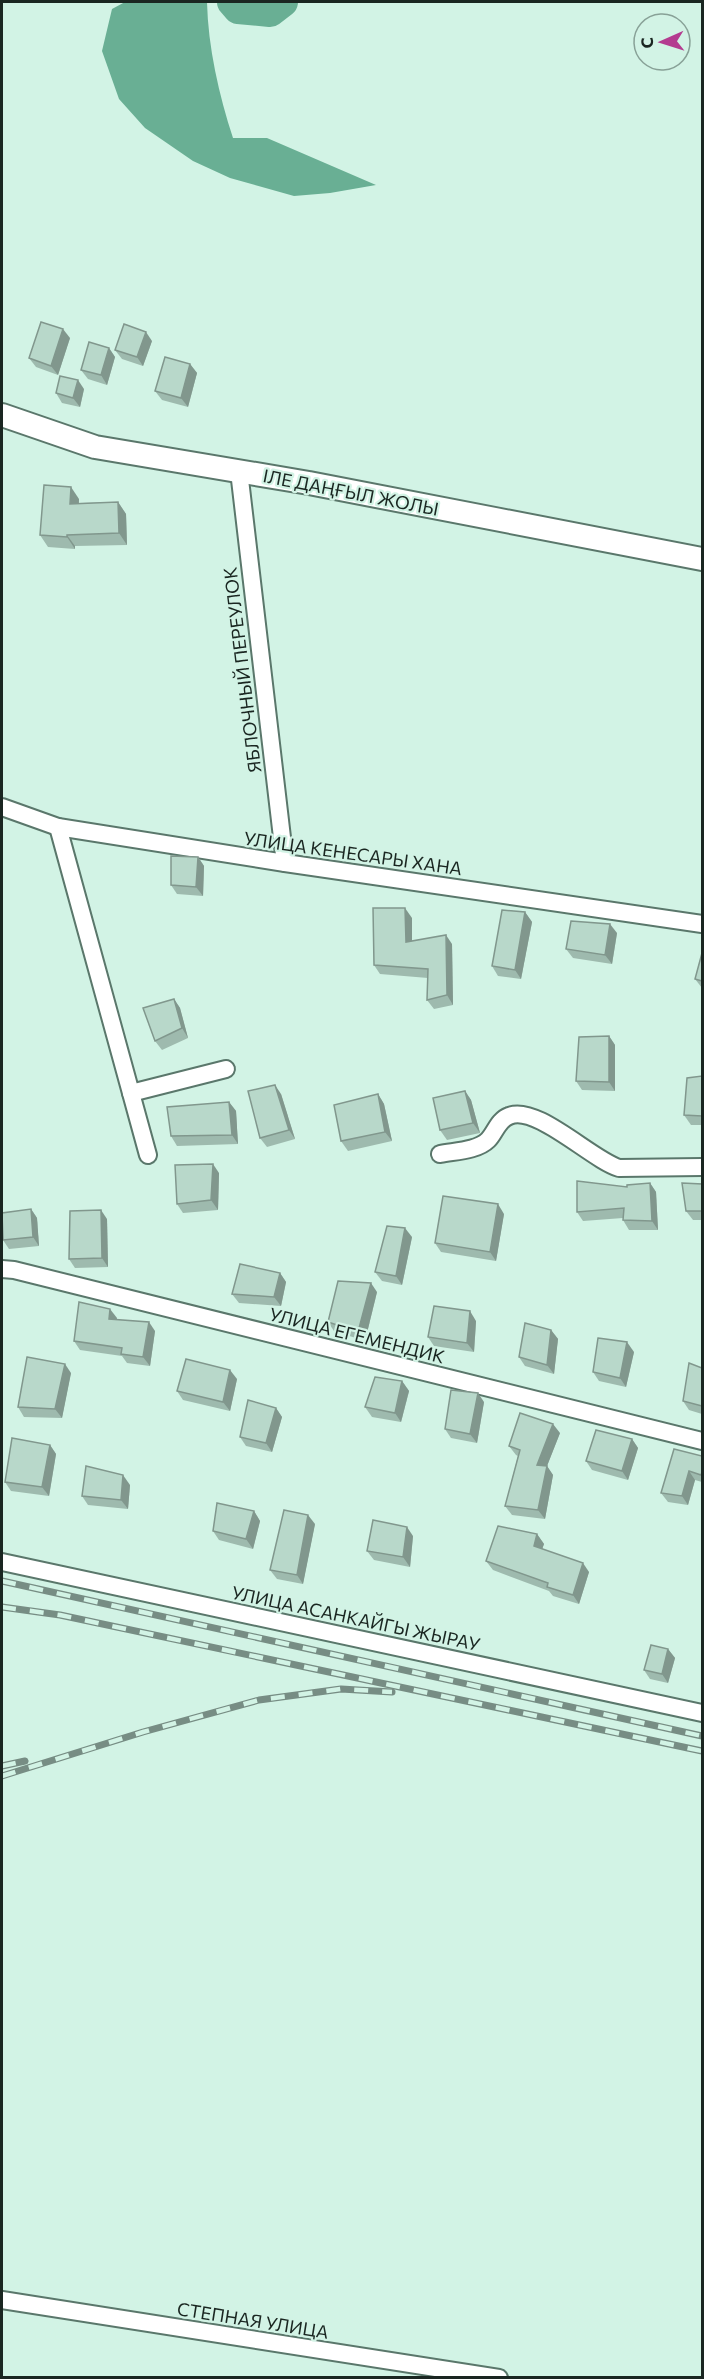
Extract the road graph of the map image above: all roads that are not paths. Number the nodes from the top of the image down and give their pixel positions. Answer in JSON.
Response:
{"nodes":[{"id":1,"x":2,"y":415,"type":"edge"},
{"id":2,"x":239,"y":471,"type":"junction"},
{"id":3,"x":702,"y":559,"type":"edge"},
{"id":4,"x":2,"y":807,"type":"edge"},
{"id":5,"x":58,"y":827,"type":"junction"},
{"id":6,"x":285,"y":863,"type":"junction"},
{"id":7,"x":702,"y":924,"type":"edge"},
{"id":8,"x":226,"y":1068,"type":"dead end"},
{"id":9,"x":131,"y":1093,"type":"junction"},
{"id":10,"x":440,"y":1154,"type":"dead end"},
{"id":11,"x":148,"y":1155,"type":"dead end"},
{"id":12,"x":702,"y":1167,"type":"edge"},
{"id":13,"x":2,"y":1269,"type":"edge"},
{"id":14,"x":702,"y":1441,"type":"edge"},
{"id":15,"x":2,"y":1562,"type":"edge"},
{"id":16,"x":702,"y":1713,"type":"edge"},
{"id":17,"x":2,"y":2300,"type":"edge"},
{"id":18,"x":499,"y":2378,"type":"edge"}],
"edges":[{"from":1,"to":2,"type":"main road","name":"ІЛЕ ДАҢҒЫЛ ЖОЛЫ"},
{"from":2,"to":3,"type":"main road","name":"ІЛЕ ДАҢҒЫЛ ЖОЛЫ"},
{"from":2,"to":6,"type":"street","name":"ЯБЛОЧНЫЙ ПЕРЕУЛОК"},
{"from":4,"to":5,"type":"street","name":"УЛИЦА КЕНЕСАРЫ ХАНА"},
{"from":5,"to":6,"type":"street","name":"УЛИЦА КЕНЕСАРЫ ХАНА"},
{"from":5,"to":9,"type":"street"},
{"from":6,"to":7,"type":"street","name":"УЛИЦА КЕНЕСАРЫ ХАНА"},
{"from":8,"to":9,"type":"street"},
{"from":9,"to":11,"type":"street"},
{"from":10,"to":12,"type":"street"},
{"from":13,"to":14,"type":"street","name":"УЛИЦА ЕГЕМЕНДИК"},
{"from":15,"to":16,"type":"street","name":"УЛИЦА АСАНКАЙГЫ ЖЫРАУ"},
{"from":17,"to":18,"type":"street","name":"СТЕПНАЯ УЛИЦА"}]}
